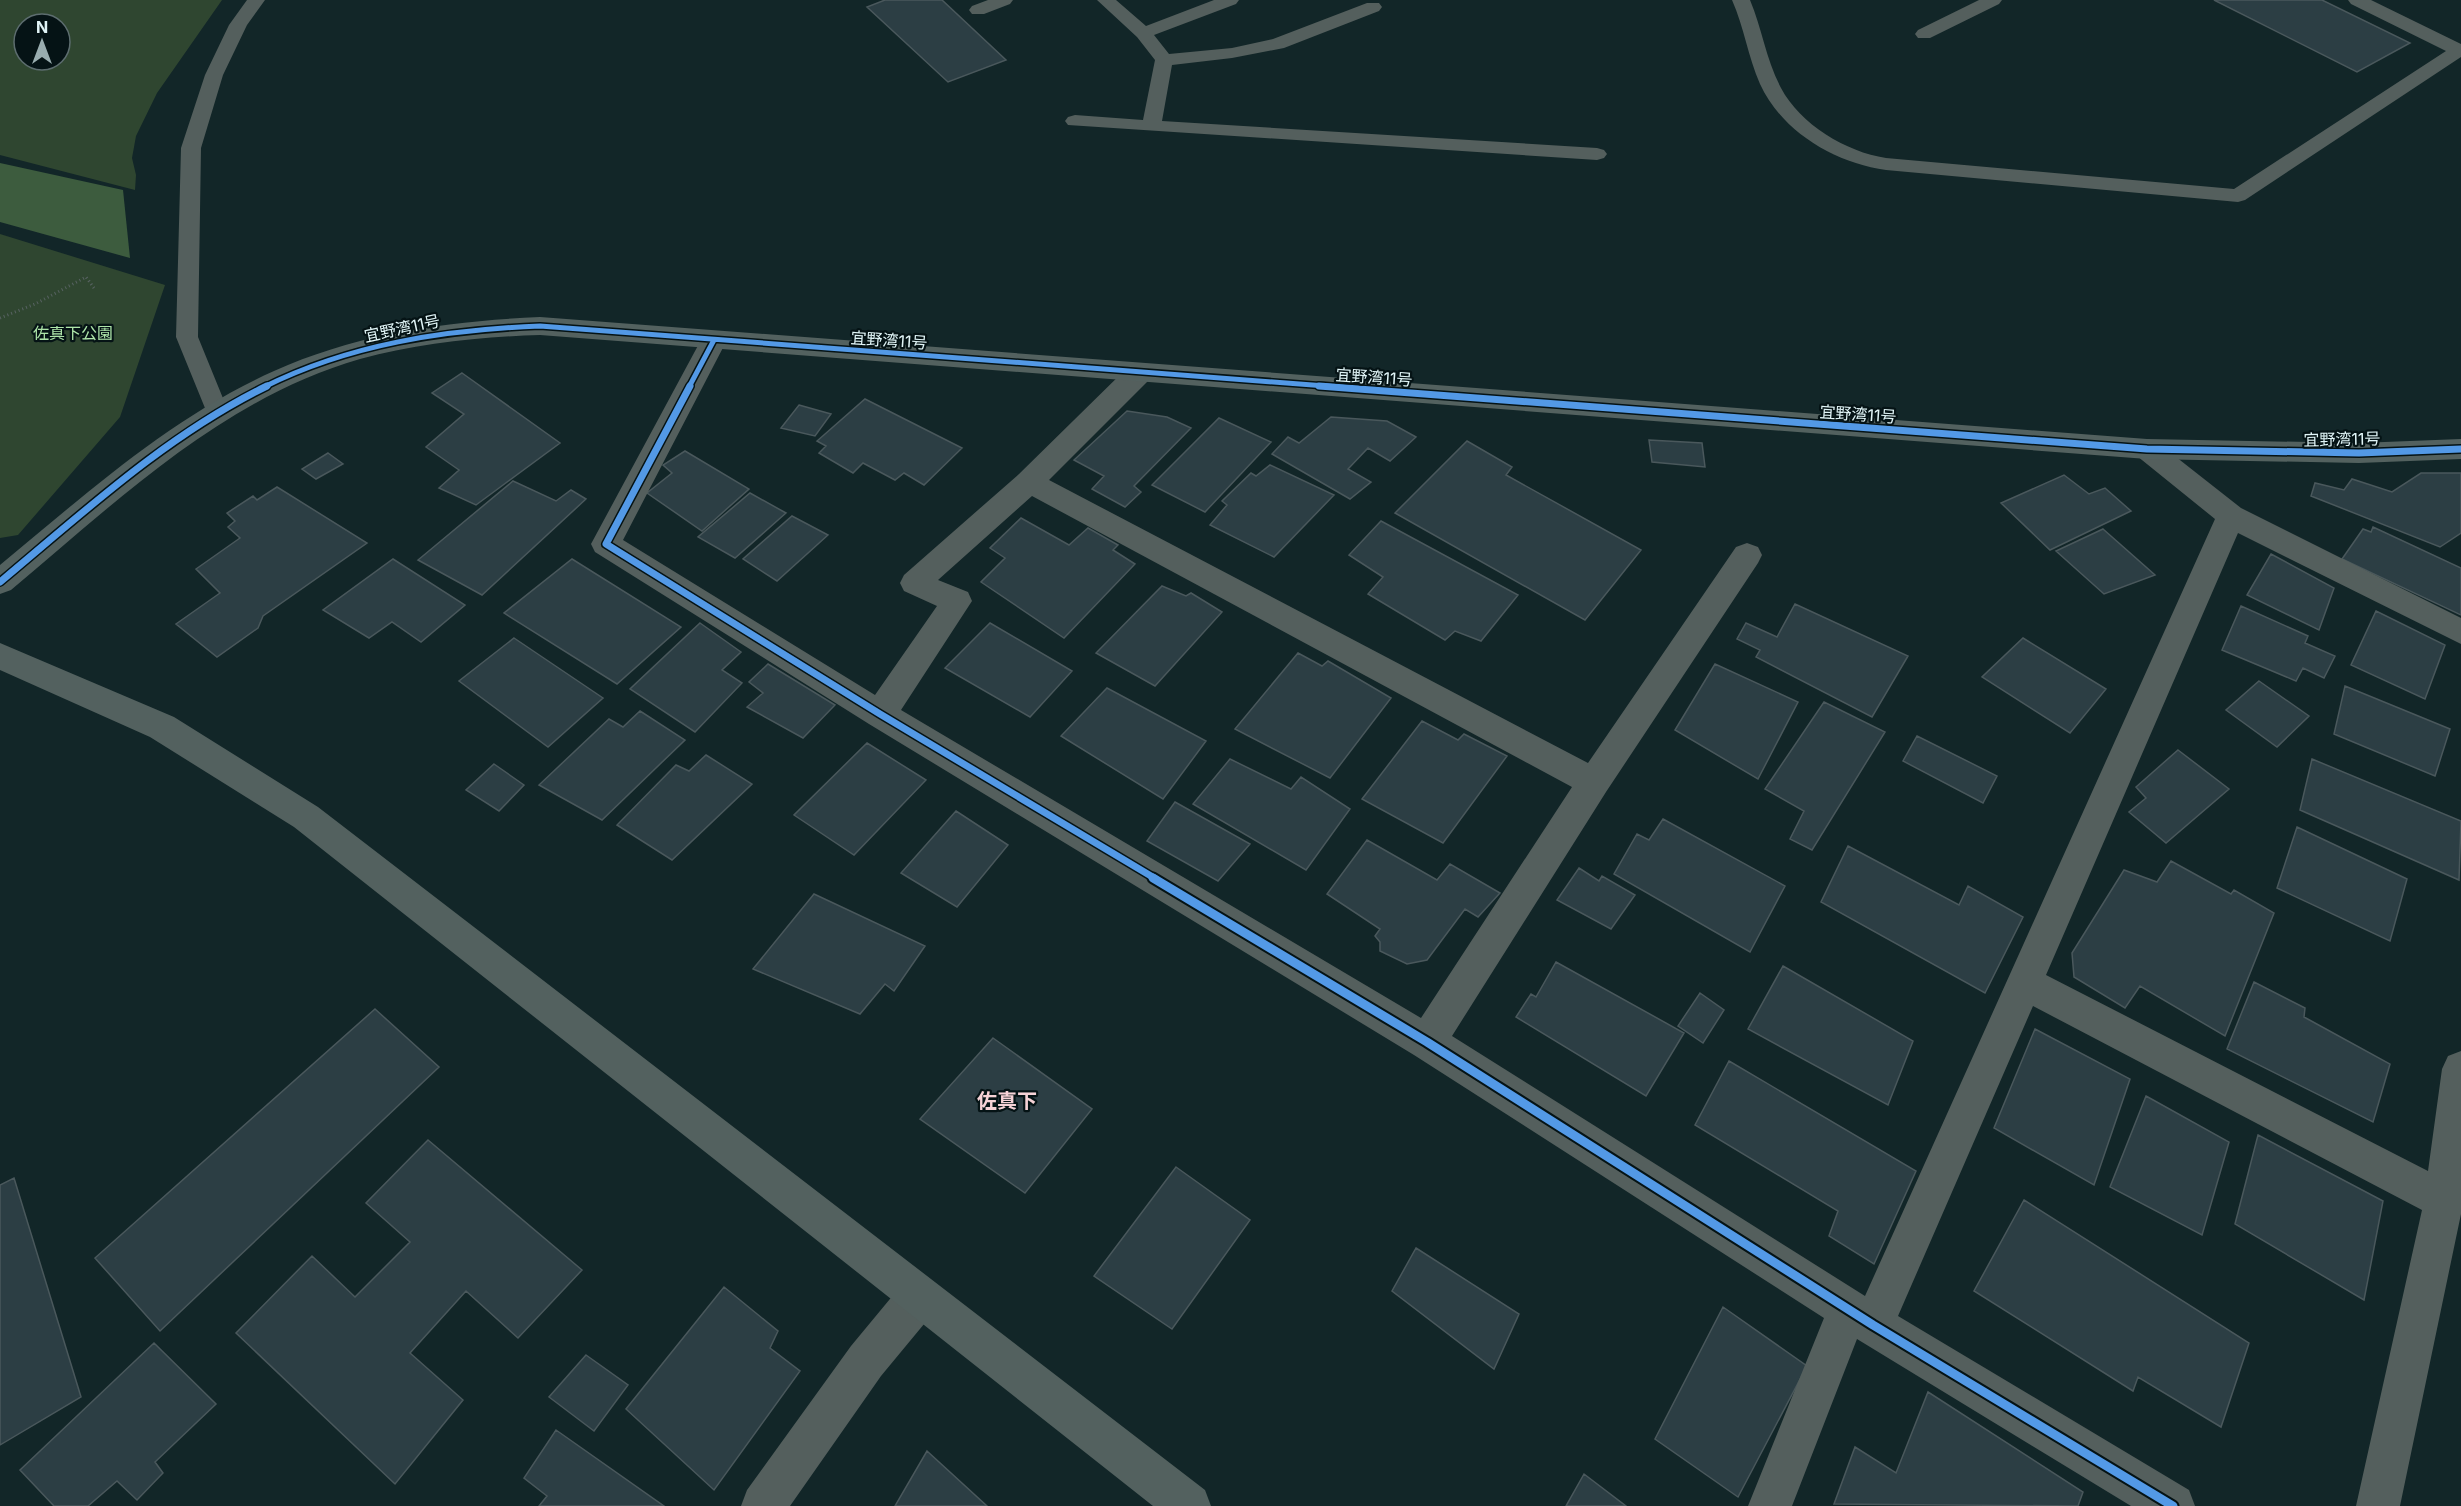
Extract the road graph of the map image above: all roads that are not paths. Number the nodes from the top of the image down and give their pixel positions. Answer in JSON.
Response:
{"nodes":[{"id":1,"x":256,"y":0,"type":"edge"},
{"id":2,"x":1004,"y":0,"type":"edge"},
{"id":3,"x":1106,"y":0,"type":"edge"},
{"id":4,"x":1230,"y":0,"type":"edge"},
{"id":5,"x":1741,"y":0,"type":"edge"},
{"id":6,"x":1993,"y":0,"type":"edge"},
{"id":7,"x":2357,"y":0,"type":"edge"},
{"id":8,"x":1373,"y":7,"type":"dead end"},
{"id":9,"x":978,"y":10,"type":"dead end"},
{"id":10,"x":1143,"y":33,"type":"junction"},
{"id":11,"x":1924,"y":34,"type":"dead end"},
{"id":12,"x":1164,"y":60,"type":"junction"},
{"id":13,"x":1075,"y":121,"type":"dead end"},
{"id":14,"x":1151,"y":126,"type":"junction"},
{"id":15,"x":1597,"y":154,"type":"dead end"},
{"id":16,"x":714,"y":340,"type":"junction"},
{"id":17,"x":1139,"y":373,"type":"junction"},
{"id":18,"x":218,"y":413,"type":"junction"},
{"id":19,"x":2147,"y":449,"type":"junction"},
{"id":20,"x":2461,"y":449,"type":"edge"},
{"id":21,"x":1029,"y":482,"type":"junction"},
{"id":22,"x":2231,"y":516,"type":"junction"},
{"id":23,"x":1747,"y":555,"type":"dead end"},
{"id":24,"x":0,"y":582,"type":"edge"},
{"id":25,"x":2461,"y":632,"type":"edge"},
{"id":26,"x":0,"y":656,"type":"edge"},
{"id":27,"x":880,"y":714,"type":"junction"},
{"id":28,"x":1594,"y":782,"type":"junction"},
{"id":29,"x":2025,"y":983,"type":"junction"},
{"id":30,"x":1427,"y":1042,"type":"junction"},
{"id":31,"x":2461,"y":1069,"type":"edge"},
{"id":32,"x":2444,"y":1200,"type":"junction"},
{"id":33,"x":919,"y":1297,"type":"junction"},
{"id":34,"x":1861,"y":1317,"type":"junction"},
{"id":35,"x":763,"y":1506,"type":"edge"},
{"id":36,"x":1189,"y":1506,"type":"edge"},
{"id":37,"x":1770,"y":1506,"type":"edge"},
{"id":38,"x":2173,"y":1506,"type":"edge"},
{"id":39,"x":2378,"y":1506,"type":"edge"}],
"edges":[{"from":1,"to":18,"type":"lane"},
{"from":2,"to":9,"type":"lane"},
{"from":3,"to":10,"type":"lane"},
{"from":4,"to":10,"type":"lane"},
{"from":5,"to":7,"type":"lane"},
{"from":6,"to":11,"type":"lane"},
{"from":8,"to":12,"type":"lane"},
{"from":10,"to":12,"type":"lane"},
{"from":12,"to":14,"type":"lane"},
{"from":13,"to":14,"type":"lane"},
{"from":14,"to":15,"type":"lane"},
{"from":16,"to":17,"type":"street","name":"宜野湾11号"},
{"from":16,"to":18,"type":"street","name":"宜野湾11号"},
{"from":16,"to":27,"type":"street"},
{"from":17,"to":19,"type":"street","name":"宜野湾11号"},
{"from":17,"to":21,"type":"street"},
{"from":18,"to":24,"type":"street","name":"宜野湾11号"},
{"from":19,"to":20,"type":"street","name":"宜野湾11号"},
{"from":19,"to":22,"type":"street"},
{"from":21,"to":27,"type":"street"},
{"from":21,"to":28,"type":"street"},
{"from":22,"to":25,"type":"street"},
{"from":22,"to":29,"type":"street"},
{"from":23,"to":28,"type":"street"},
{"from":26,"to":33,"type":"street"},
{"from":27,"to":30,"type":"street"},
{"from":28,"to":30,"type":"street"},
{"from":29,"to":32,"type":"street"},
{"from":29,"to":34,"type":"street"},
{"from":30,"to":34,"type":"street"},
{"from":31,"to":32,"type":"street"},
{"from":32,"to":39,"type":"street"},
{"from":33,"to":35,"type":"street"},
{"from":33,"to":36,"type":"street"},
{"from":34,"to":37,"type":"street"},
{"from":34,"to":38,"type":"street"}]}
